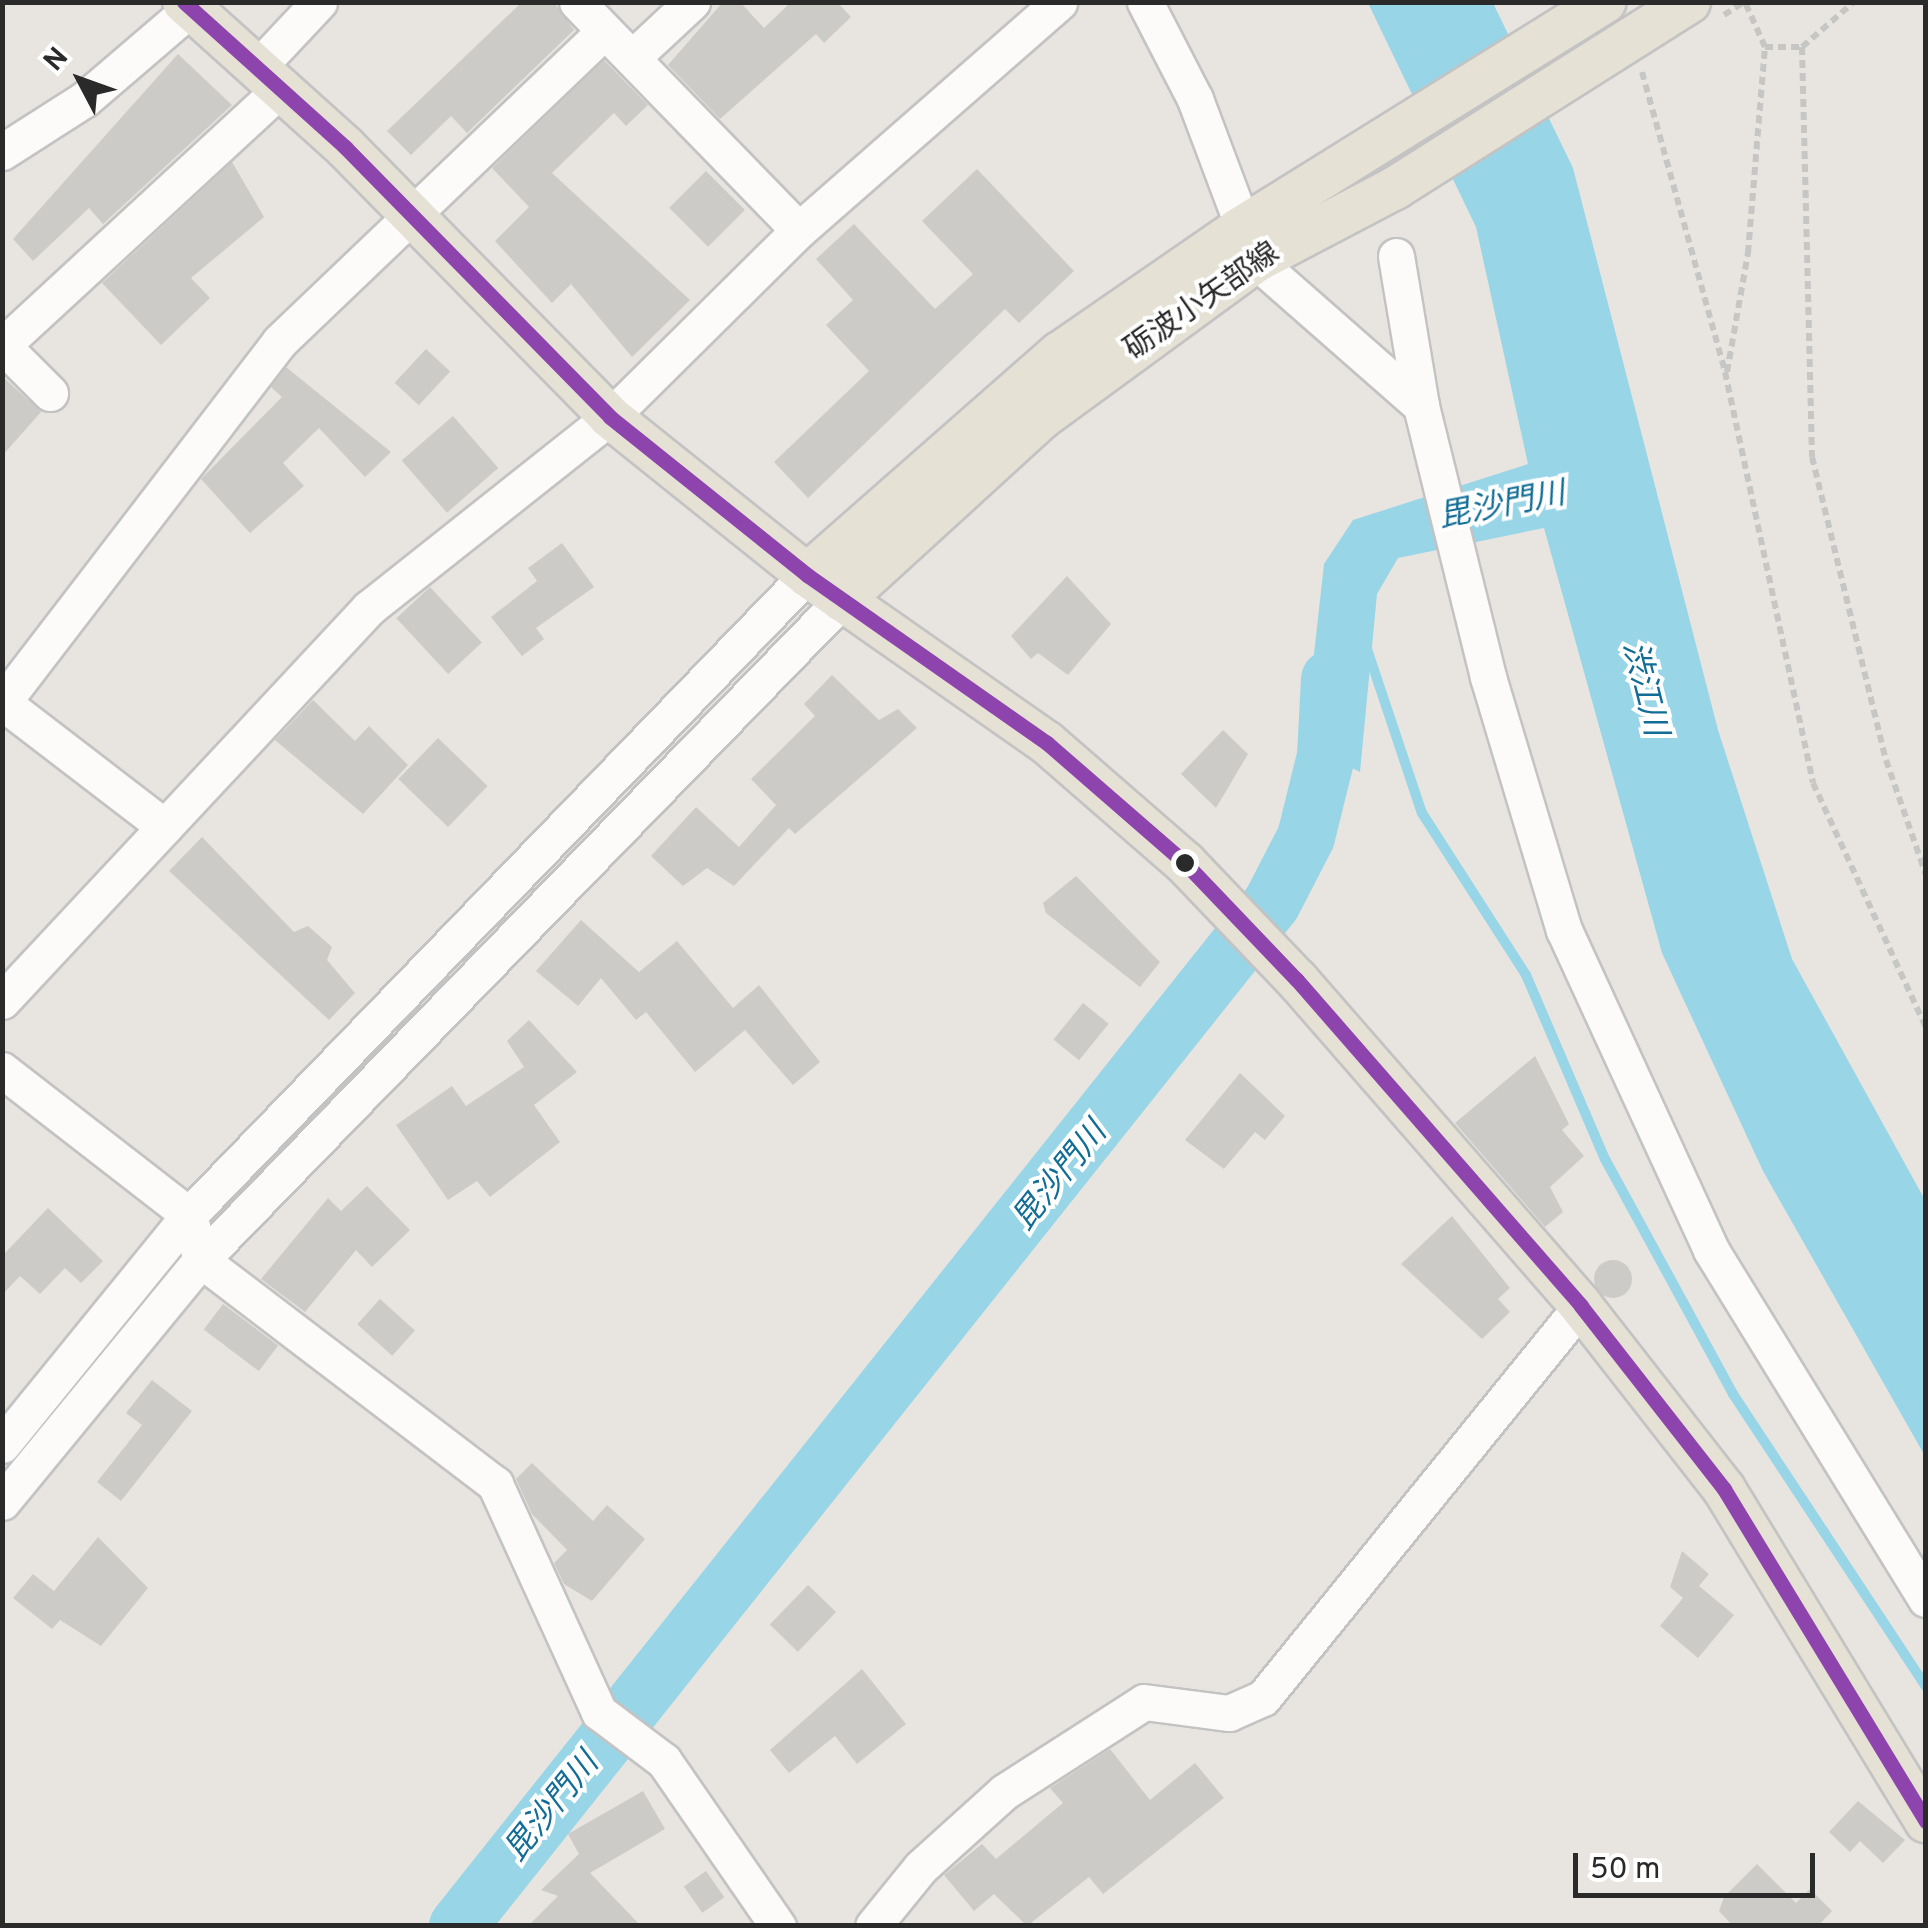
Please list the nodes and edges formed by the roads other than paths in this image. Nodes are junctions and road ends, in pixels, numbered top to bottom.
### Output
1 (318, 2) edge
2 (577, 2) edge
3 (692, 2) edge
4 (1059, 2) edge
5 (1145, 2) edge
6 (1690, 2) edge
7 (1604, 3) edge
8 (187, 5) edge
9 (604, 31) junction
10 (633, 57) junction
11 (271, 76) junction
12 (2, 152) edge
13 (409, 218) junction
14 (799, 230) junction
15 (1247, 246) junction
16 (1396, 256) dead end
17 (3, 345) edge
18 (50, 393) dead end
19 (1421, 406) junction
20 (610, 417) junction
21 (807, 575) junction
22 (842, 600) junction
23 (3, 702) edge
24 (166, 826) junction
25 (2, 1002) edge
26 (2, 1070) edge
27 (189, 1215) junction
28 (201, 1260) junction
29 (1582, 1306) junction
30 (2, 1445) edge
31 (2, 1502) edge
32 (1926, 1599) edge
33 (1926, 1821) edge
34 (778, 1926) edge
35 (873, 1926) edge

1 - 11 street
2 - 9 street
3 - 10 street
4 - 14 street
5 - 15 street
6 - 15 main road, 砺波小矢部線
7 - 15 main road, 砺波小矢部線
8 - 11 main road
8 - 12 street
9 - 10 street
9 - 13 street
10 - 14 street
11 - 13 main road
11 - 17 street
13 - 20 main road
13 - 23 street
14 - 20 street
15 - 19 street
15 - 21 main road, 砺波小矢部線
15 - 22 main road, 砺波小矢部線
16 - 19 street
17 - 18 street
19 - 32 street
20 - 21 main road
20 - 24 street
21 - 22 main road
21 - 27 street
22 - 28 street
22 - 29 main road
23 - 24 street
24 - 25 street
26 - 27 street
27 - 28 street
27 - 30 street
28 - 31 street
28 - 34 street
29 - 33 main road
29 - 35 street

